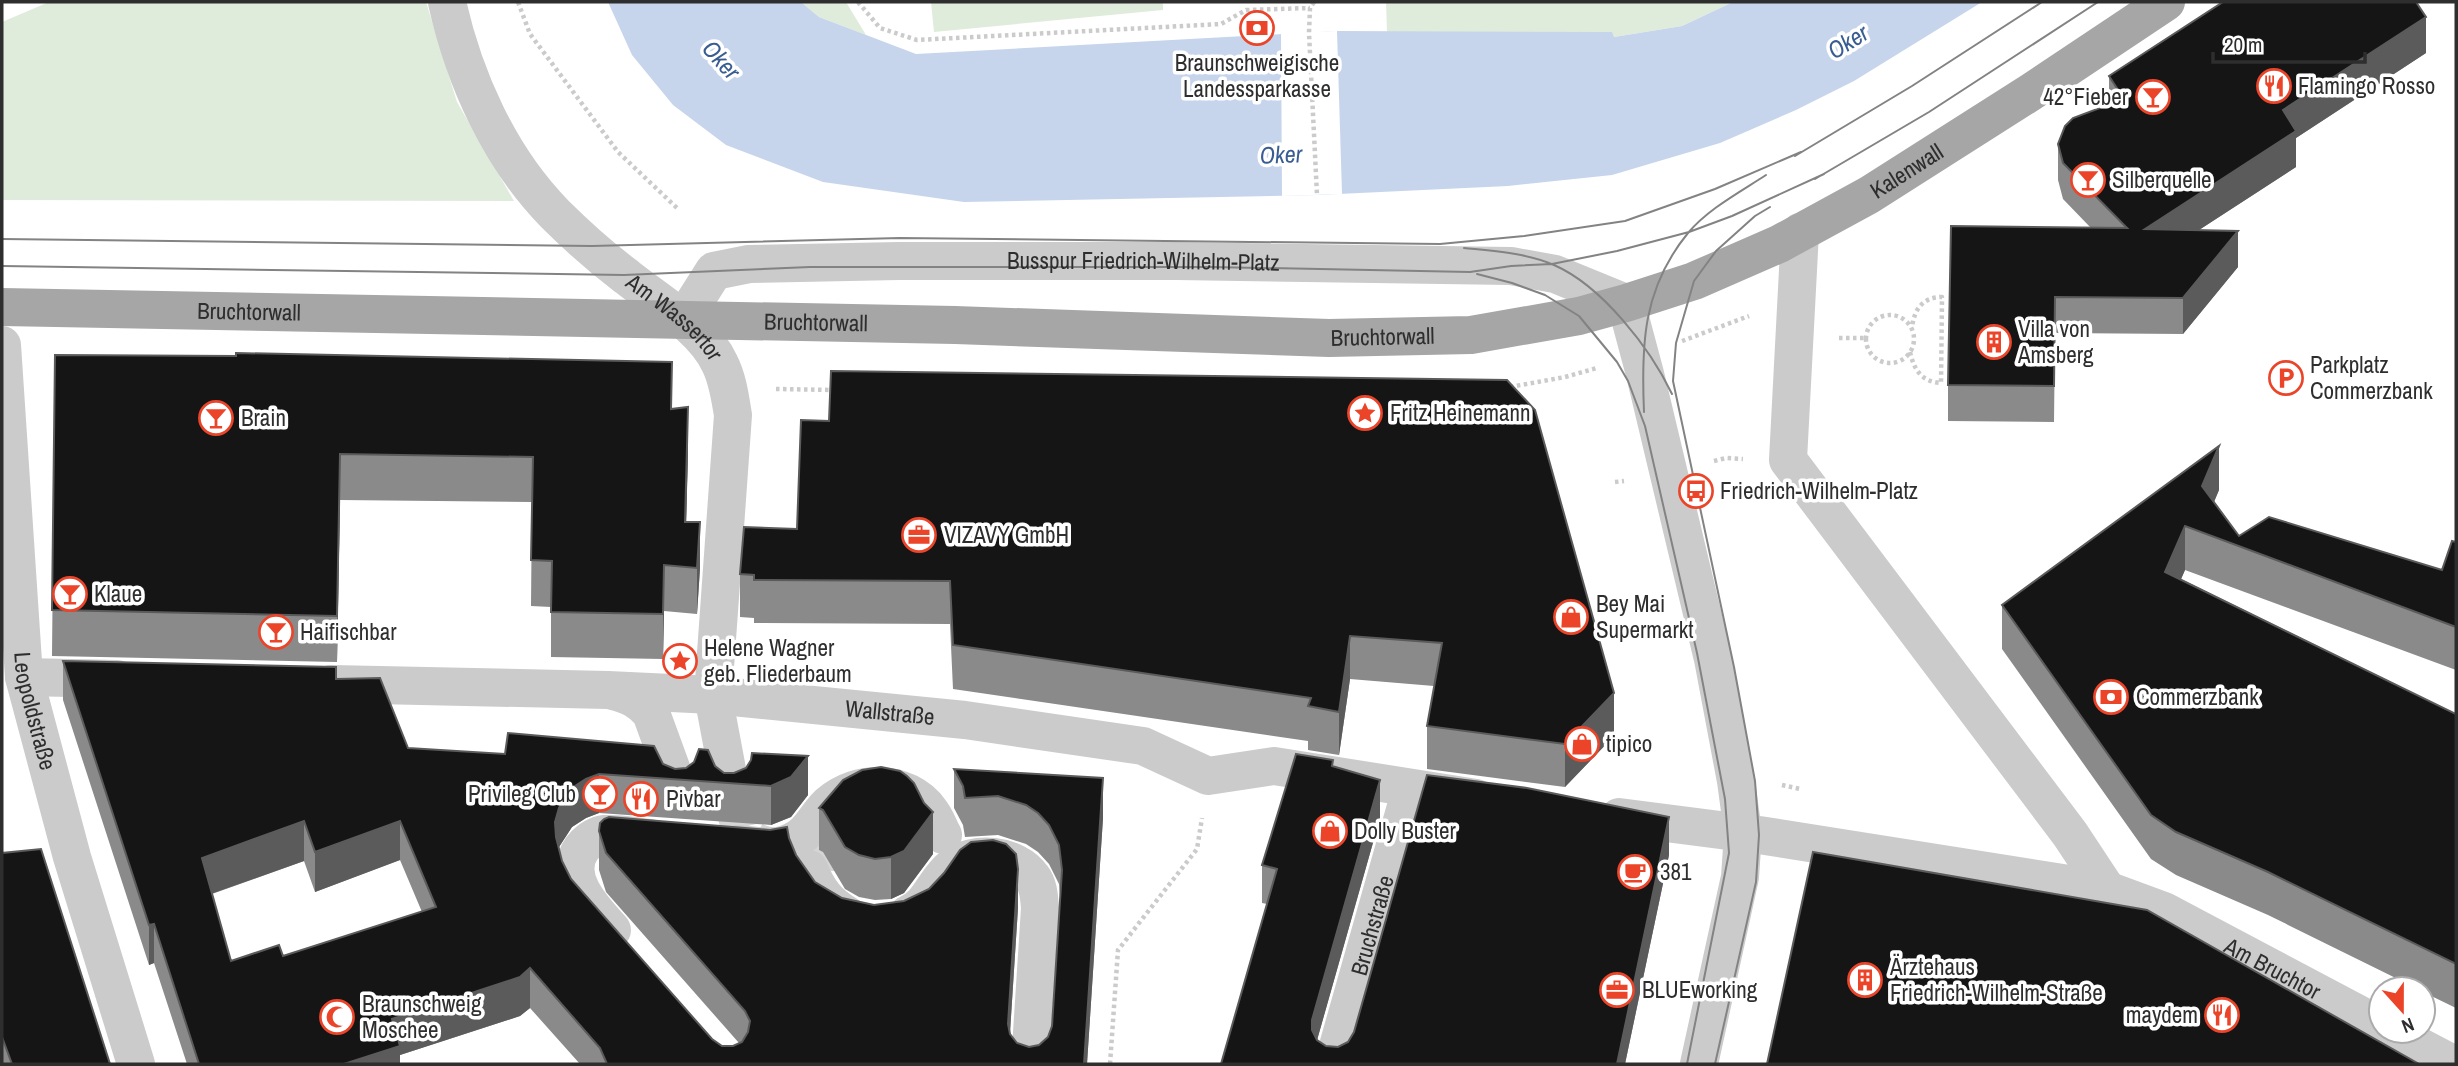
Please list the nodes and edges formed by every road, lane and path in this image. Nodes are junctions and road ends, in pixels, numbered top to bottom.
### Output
1 (447, 2) edge
2 (518, 2) edge
3 (858, 2) edge
4 (1246, 2) edge
5 (1314, 2) edge
6 (2166, 2) edge
7 (1310, 8) junction
8 (1246, 10) junction
9 (1317, 195) dead end
10 (677, 208) dead end
11 (1800, 232) junction
12 (1626, 303) junction
13 (2, 307) edge
14 (683, 320) junction
15 (1912, 328) junction
16 (1847, 338) dead end
17 (1866, 338) junction
18 (1941, 342) junction
19 (1950, 342) edge
20 (2, 345) edge
21 (1910, 352) junction
22 (1640, 355) junction
23 (729, 387) junction
24 (1503, 388) edge
25 (844, 390) edge
26 (24, 677) junction
27 (149, 680) edge
28 (302, 683) edge
29 (608, 690) junction
30 (713, 695) junction
31 (1209, 776) junction
32 (678, 787) edge
33 (1411, 789) junction
34 (731, 791) tunnel mouth
35 (1505, 802) edge
36 (1586, 813) edge
37 (1743, 834) junction
38 (943, 835) dead end
39 (809, 870) edge
40 (2107, 890) junction
41 (632, 954) edge
42 (2367, 1019) edge
43 (2417, 1045) edge
44 (136, 1064) edge
45 (1030, 1064) edge
46 (1111, 1064) edge
47 (1333, 1064) edge
48 (1699, 1064) edge
49 (2453, 1064) edge

1 - 14 street, Am Wassertor
2 - 10 path
3 - 8 path
4 - 8 path
5 - 7 path
6 - 11 main road, Kalenwall
7 - 8 path
7 - 9 path
11 - 12 main road, Kalenwall
11 - 40 street
12 - 14 main road, Bruchtorwall
12 - 14 street, Busspur Friedrich-Wilhelm-Platz
12 - 22 street
13 - 14 main road, Bruchtorwall
14 - 23 street, Am Wassertor
15 - 17 path
15 - 18 path
15 - 21 path
16 - 17 path
17 - 21 path
18 - 19 path
18 - 21 path
20 - 26 street, Leopoldstraße
22 - 24 path
22 - 37 street
23 - 25 path
23 - 30 street, Am Wassertor
26 - 27 street
26 - 44 street, Leopoldstraße
28 - 29 street, Wallstraße
29 - 30 street, Wallstraße
29 - 32 street
30 - 31 street, Wallstraße
30 - 34 street, Am Wassertor
31 - 33 street
31 - 46 path
33 - 35 street
33 - 47 street, Bruchstraße
36 - 37 street
37 - 40 street
37 - 48 street
38 - 41 street
39 - 45 street
40 - 42 street, Am Bruchtor
43 - 49 street

